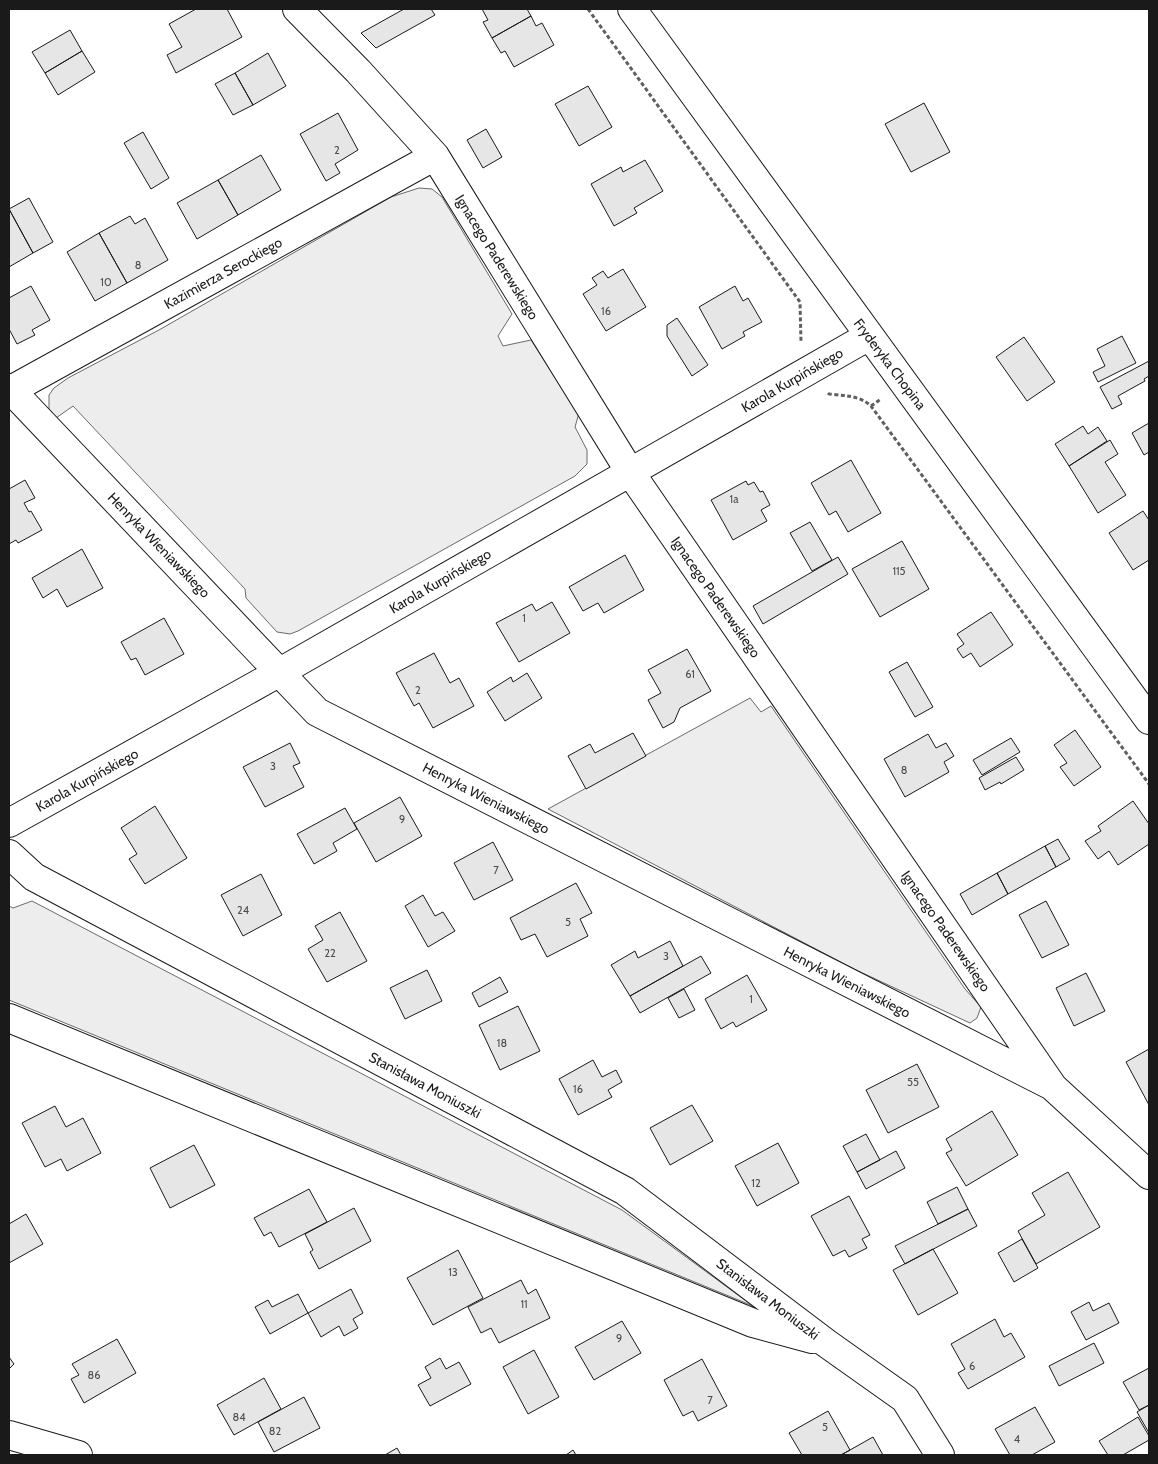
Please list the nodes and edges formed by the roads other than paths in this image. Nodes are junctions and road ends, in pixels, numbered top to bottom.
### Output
1 (297, 9) edge
2 (632, 9) edge
3 (435, 156) junction
4 (869, 336) junction
5 (10, 389) edge
6 (630, 472) junction
7 (280, 672) junction
8 (1149, 720) edge
9 (9, 823) edge
10 (9, 854) edge
11 (9, 1018) edge
12 (1053, 1087) junction
13 (1149, 1175) edge
14 (826, 1343) junction
15 (9, 1435) edge
16 (78, 1455) edge
17 (940, 1455) edge

1 - 3 street, Ignacego Paderewskiego
2 - 4 street, Fryderyka Chopina
3 - 5 street, Kazimierza Serockiego
3 - 6 street, Ignacego Paderewskiego
4 - 6 street, Karola Kurpińskiego
4 - 8 street, Fryderyka Chopina
5 - 7 street, Henryka Wieniawskiego
6 - 7 street, Karola Kurpińskiego
6 - 12 street, Ignacego Paderewskiego
7 - 9 street, Karola Kurpińskiego
7 - 12 street, Henryka Wieniawskiego
10 - 14 street, Stanisława Moniuszki
11 - 14 street, Stanisława Moniuszki
12 - 13 street, Ignacego Paderewskiego
14 - 17 street, Stanisława Moniuszki
15 - 16 street

